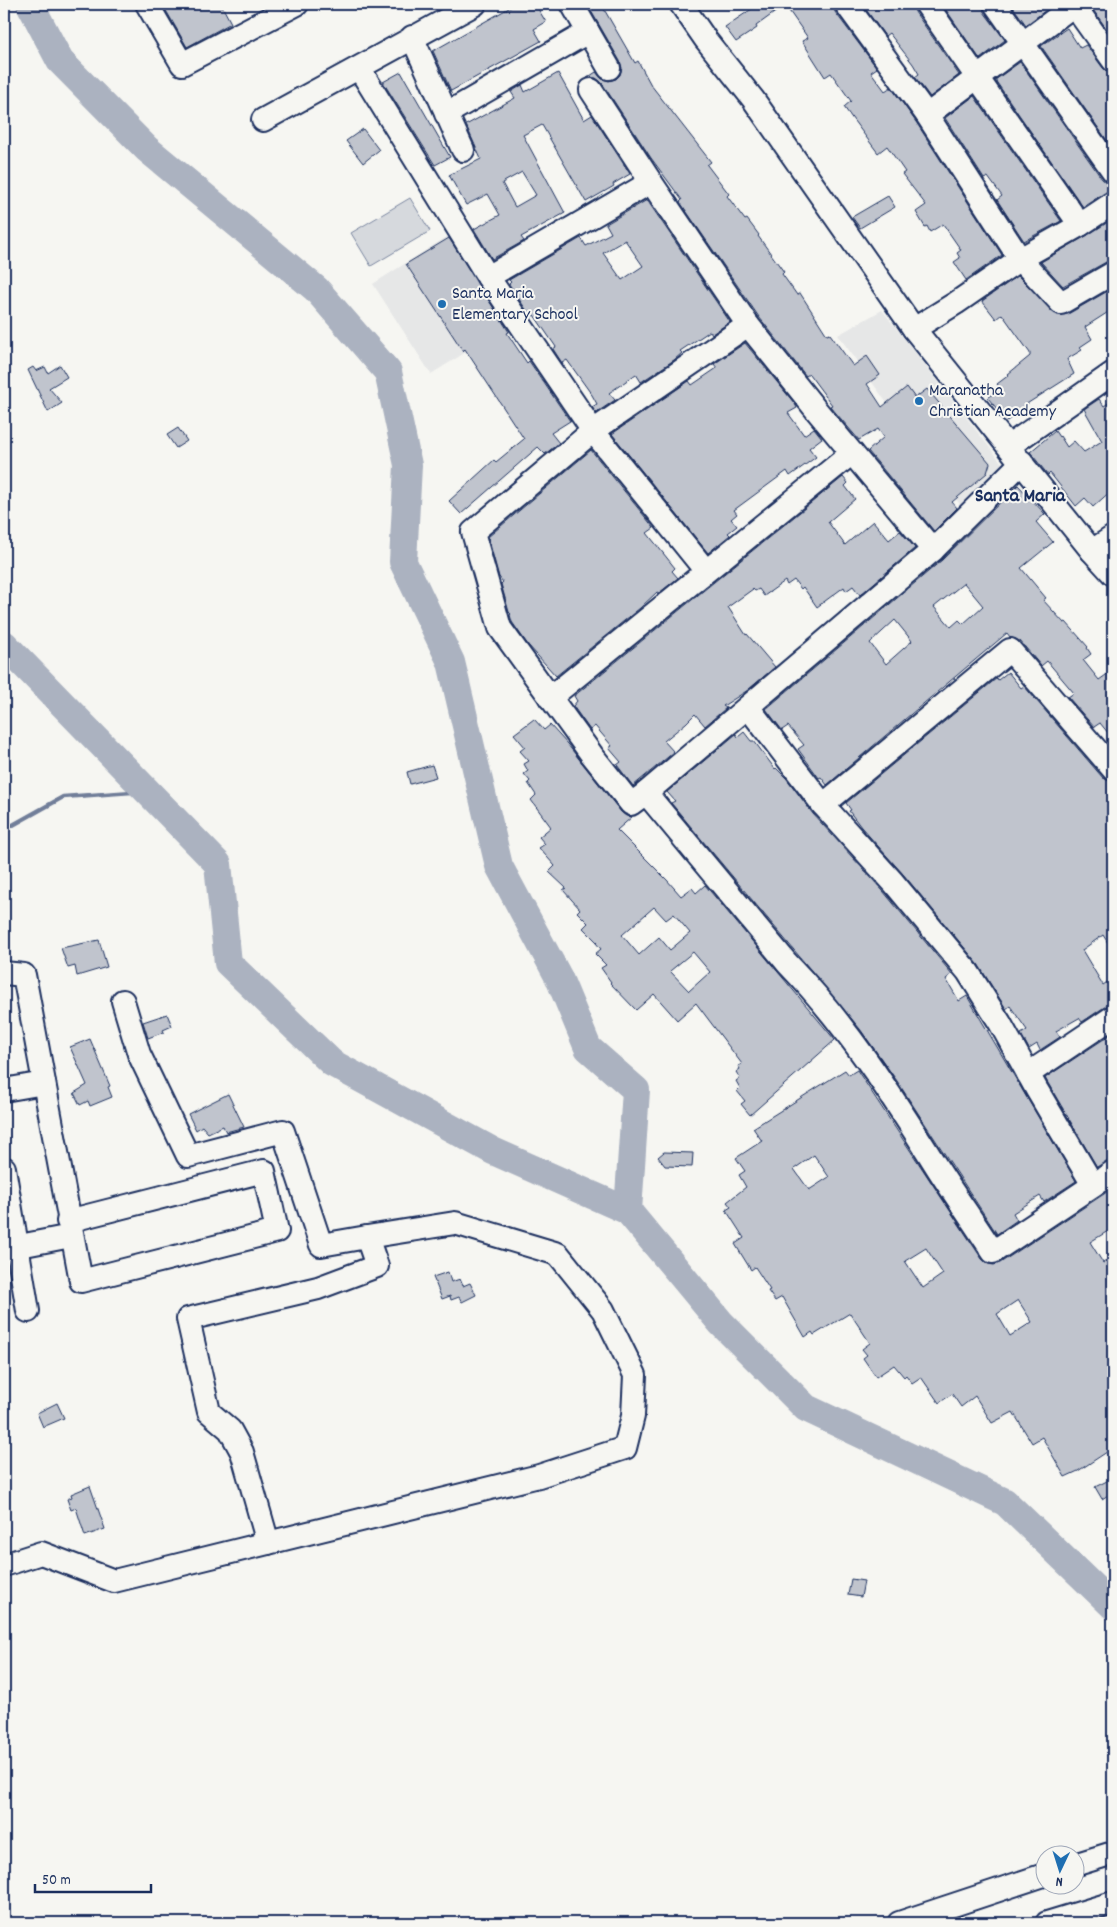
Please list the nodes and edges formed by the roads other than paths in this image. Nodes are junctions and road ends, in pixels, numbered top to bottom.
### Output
1 (148, 4) edge
2 (297, 4) edge
3 (475, 4) edge
4 (572, 4) edge
5 (681, 4) edge
6 (846, 4) edge
7 (926, 4) edge
8 (995, 4) edge
9 (1073, 4) edge
10 (588, 32) junction
11 (412, 37) junction
12 (1023, 44) junction
13 (1110, 49) edge
14 (360, 68) junction
15 (609, 68) dead end
16 (978, 78) junction
17 (592, 90) dead end
18 (446, 114) junction
19 (927, 115) junction
20 (263, 120) dead end
21 (463, 150) dead end
22 (1113, 171) edge
23 (651, 182) junction
24 (1113, 203) edge
25 (1080, 225) junction
26 (1020, 259) junction
27 (1113, 273) edge
28 (488, 277) junction
29 (748, 324) junction
30 (914, 329) junction
31 (1113, 373) edge
32 (592, 431) junction
33 (852, 453) junction
34 (1016, 454) junction
35 (1113, 537) edge
36 (933, 550) junction
37 (1092, 551) junction
38 (706, 571) junction
39 (1113, 574) edge
40 (550, 698) junction
41 (748, 707) junction
42 (1113, 770) edge
43 (646, 793) junction
44 (823, 805) junction
45 (4, 973) edge
46 (124, 1001) dead end
47 (1113, 1017) edge
48 (1028, 1074) junction
49 (44, 1083) junction
50 (4, 1090) edge
51 (4, 1168) edge
52 (1113, 1172) edge
53 (1093, 1185) junction
54 (70, 1229) junction
55 (367, 1237) junction
56 (10, 1248) edge
57 (28, 1311) dead end
58 (268, 1543) junction
59 (4, 1565) edge
60 (1113, 1852) edge
61 (1084, 1862) edge
62 (1034, 1878) edge
63 (1113, 1903) edge
64 (899, 1923) edge
65 (1047, 1923) edge

1 - 2 street
3 - 11 street
4 - 10 street
5 - 30 street
6 - 19 street
7 - 16 street
8 - 12 street
9 - 12 street
9 - 13 street
10 - 15 street
10 - 18 street
11 - 14 street
11 - 18 street
12 - 16 street
12 - 22 street
14 - 20 street
14 - 28 street
16 - 19 street
16 - 25 street
17 - 23 street
18 - 21 street
19 - 26 street
23 - 28 street
23 - 29 street
24 - 25 street
25 - 26 street
26 - 27 street
26 - 30 street
28 - 32 street
29 - 32 street
29 - 33 street
30 - 34 street
31 - 34 street
32 - 38 street
32 - 40 street
33 - 36 street
33 - 38 street
34 - 36 street
34 - 37 street
35 - 37 street
36 - 41 street
37 - 39 street
38 - 40 street
40 - 43 street
41 - 43 street
41 - 44 street
42 - 44 street
43 - 53 street
44 - 48 street
45 - 49 street
46 - 55 street
47 - 48 street
48 - 53 street
49 - 50 street
49 - 54 street
51 - 56 street
52 - 53 street
54 - 54 street
54 - 56 street
55 - 58 street
55 - 58 street
56 - 57 street
58 - 59 street
60 - 61 street
62 - 64 street
63 - 65 street

